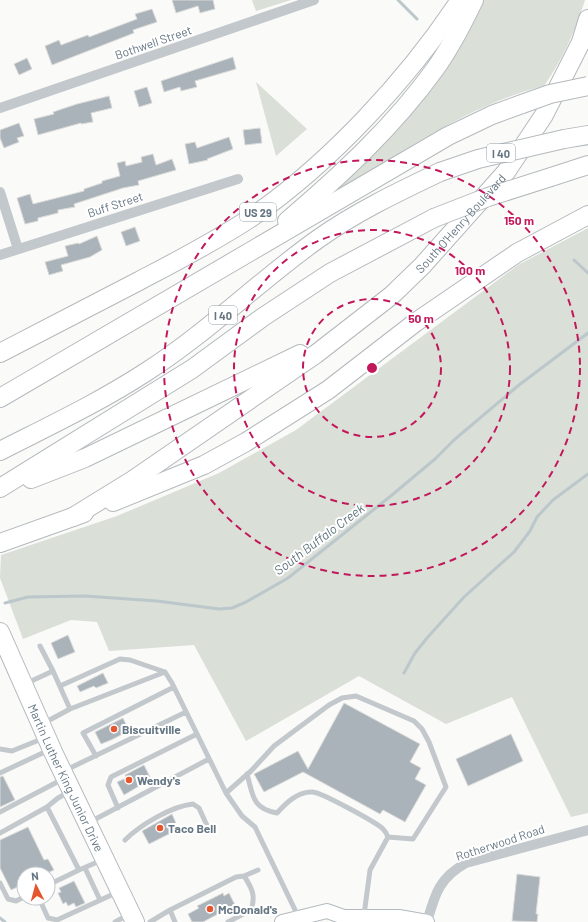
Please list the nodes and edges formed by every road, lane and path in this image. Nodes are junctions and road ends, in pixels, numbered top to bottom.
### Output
1 (314, 0) edge
2 (460, 0) edge
3 (474, 0) edge
4 (588, 19) edge
5 (588, 86) edge
6 (0, 108) edge
7 (588, 135) edge
8 (588, 165) edge
9 (238, 178) dead end
10 (0, 192) edge
11 (588, 215) edge
12 (18, 249) junction
13 (0, 255) edge
14 (192, 285) junction
15 (355, 324) junction
16 (0, 354) edge
17 (0, 398) edge
18 (0, 451) edge
19 (0, 488) edge
20 (0, 491) edge
21 (73, 517) junction
22 (0, 543) edge
23 (0, 632) edge
24 (40, 646) dead end
25 (52, 671) junction
26 (164, 672) junction
27 (24, 684) junction
28 (60, 686) junction
29 (174, 687) junction
30 (70, 709) junction
31 (186, 712) junction
32 (197, 734) junction
33 (47, 737) junction
34 (0, 749) edge
35 (96, 756) junction
36 (209, 759) junction
37 (0, 773) edge
38 (247, 774) junction
39 (67, 780) junction
40 (226, 793) junction
41 (47, 807) junction
42 (118, 808) junction
43 (0, 812) edge
44 (88, 823) junction
45 (209, 830) dead end
46 (588, 830) edge
47 (0, 833) edge
48 (388, 837) junction
49 (125, 840) dead end
50 (105, 859) junction
51 (85, 868) junction
52 (79, 870) junction
53 (258, 870) dead end
54 (244, 876) junction
55 (56, 881) edge
56 (0, 883) edge
57 (120, 891) junction
58 (100, 900) junction
59 (16, 901) edge
60 (42, 906) edge
61 (170, 910) junction
62 (364, 916) junction
63 (298, 917) junction
64 (133, 918) edge
65 (339, 919) edge
66 (115, 922) edge
67 (150, 922) edge
68 (175, 922) edge
69 (228, 922) edge
70 (282, 922) edge
71 (427, 922) edge

1 - 6 street, Bothwell Street
2 - 16 highway, US 29
3 - 14 highway
4 - 15 highway, South O'Henry Boulevard
5 - 14 highway, bridge
7 - 18 highway, I 40, bridge
8 - 19 highway, I 40, bridge
9 - 12 street, Buff Street
10 - 12 street
11 - 21 highway
12 - 13 street, Buff Street
14 - 17 highway
15 - 20 highway
15 - 21 highway
21 - 22 highway
23 - 27 highway, Martin Luther King Junior Drive
24 - 25 lane
25 - 27 lane
25 - 28 lane
26 - 28 lane
26 - 29 lane
26 - 30 lane
27 - 33 highway, Martin Luther King Junior Drive
28 - 30 lane
29 - 31 lane
29 - 35 lane
30 - 33 lane
31 - 32 lane
31 - 35 lane
32 - 36 lane
32 - 42 lane
33 - 34 lane
33 - 37 lane
33 - 39 highway, Martin Luther King Junior Drive
35 - 39 lane
36 - 40 lane
36 - 42 lane
38 - 40 lane
38 - 48 lane
38 - 48 lane
39 - 41 lane
39 - 43 lane
39 - 44 highway, Martin Luther King Junior Drive
40 - 63 lane
41 - 47 lane
41 - 52 lane
42 - 44 lane
44 - 50 highway, Martin Luther King Junior Drive
45 - 49 lane
46 - 71 street, Rotherwood Road
48 - 62 lane
50 - 51 lane
50 - 57 highway, Martin Luther King Junior Drive
51 - 52 lane
51 - 58 lane
52 - 55 lane
53 - 54 lane
54 - 61 lane
54 - 69 lane
56 - 59 lane
57 - 58 lane
57 - 64 highway, Martin Luther King Junior Drive
58 - 60 lane
61 - 67 lane
61 - 68 lane
62 - 65 main road
62 - 71 main road
63 - 65 main road
63 - 70 main road
64 - 66 lane

